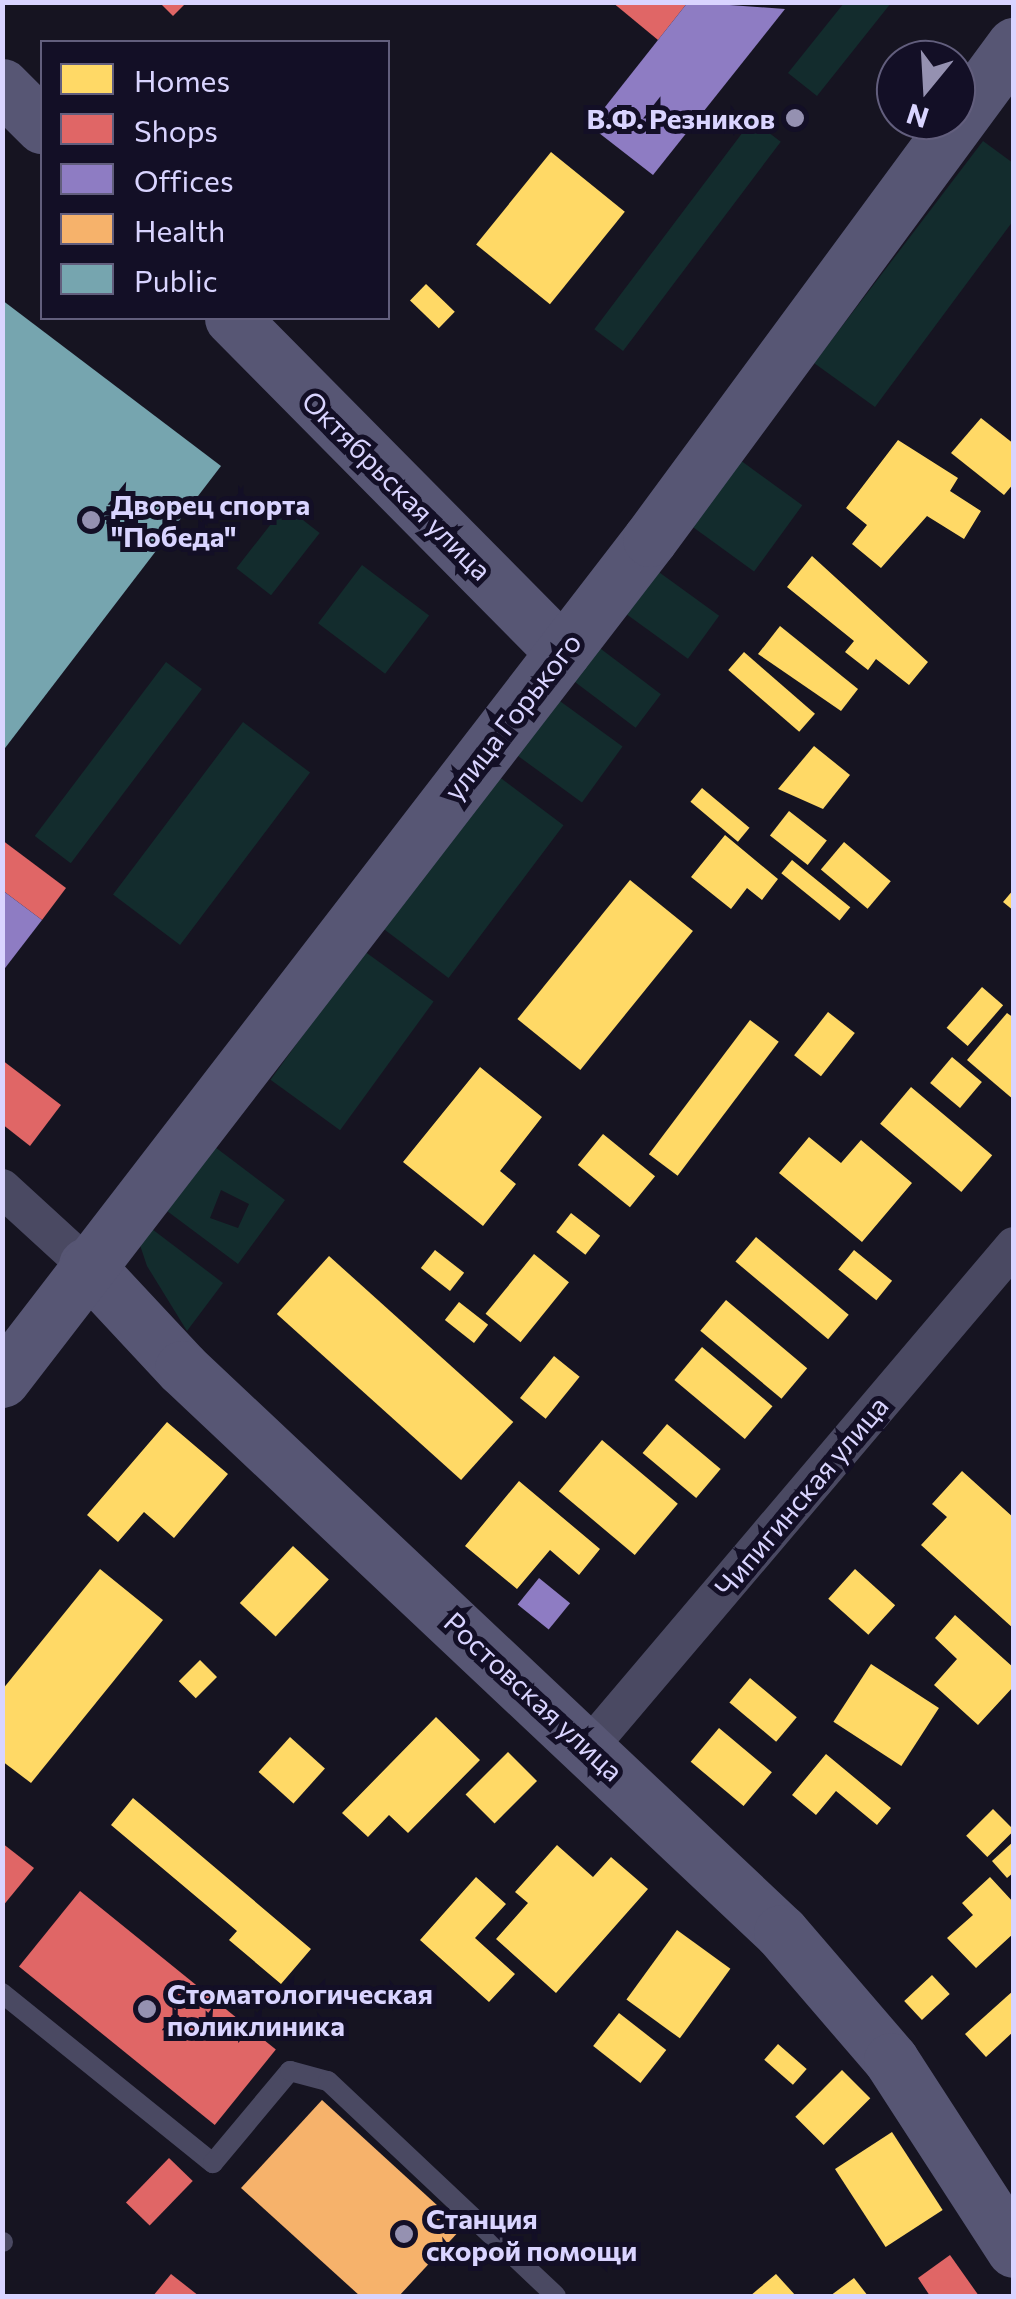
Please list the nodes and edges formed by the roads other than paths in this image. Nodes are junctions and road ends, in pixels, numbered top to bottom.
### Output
1 (1014, 45) edge
2 (2, 86) edge
3 (40, 124) edge
4 (234, 320) edge
5 (562, 652) junction
6 (2, 1188) edge
7 (1014, 1246) edge
8 (86, 1265) junction
9 (2, 1380) edge
10 (590, 1746) junction
11 (2, 1993) edge
12 (1014, 2250) edge
13 (556, 2296) edge

1 - 5 street, улица Горького
2 - 3 street
4 - 5 street, Октябрьская улица
5 - 8 street, улица Горького
6 - 8 street, Ростовская улица
7 - 10 street, Чипигинская улица
8 - 9 street, улица Горького
8 - 10 street, Ростовская улица
10 - 12 street, Ростовская улица
11 - 13 lane

